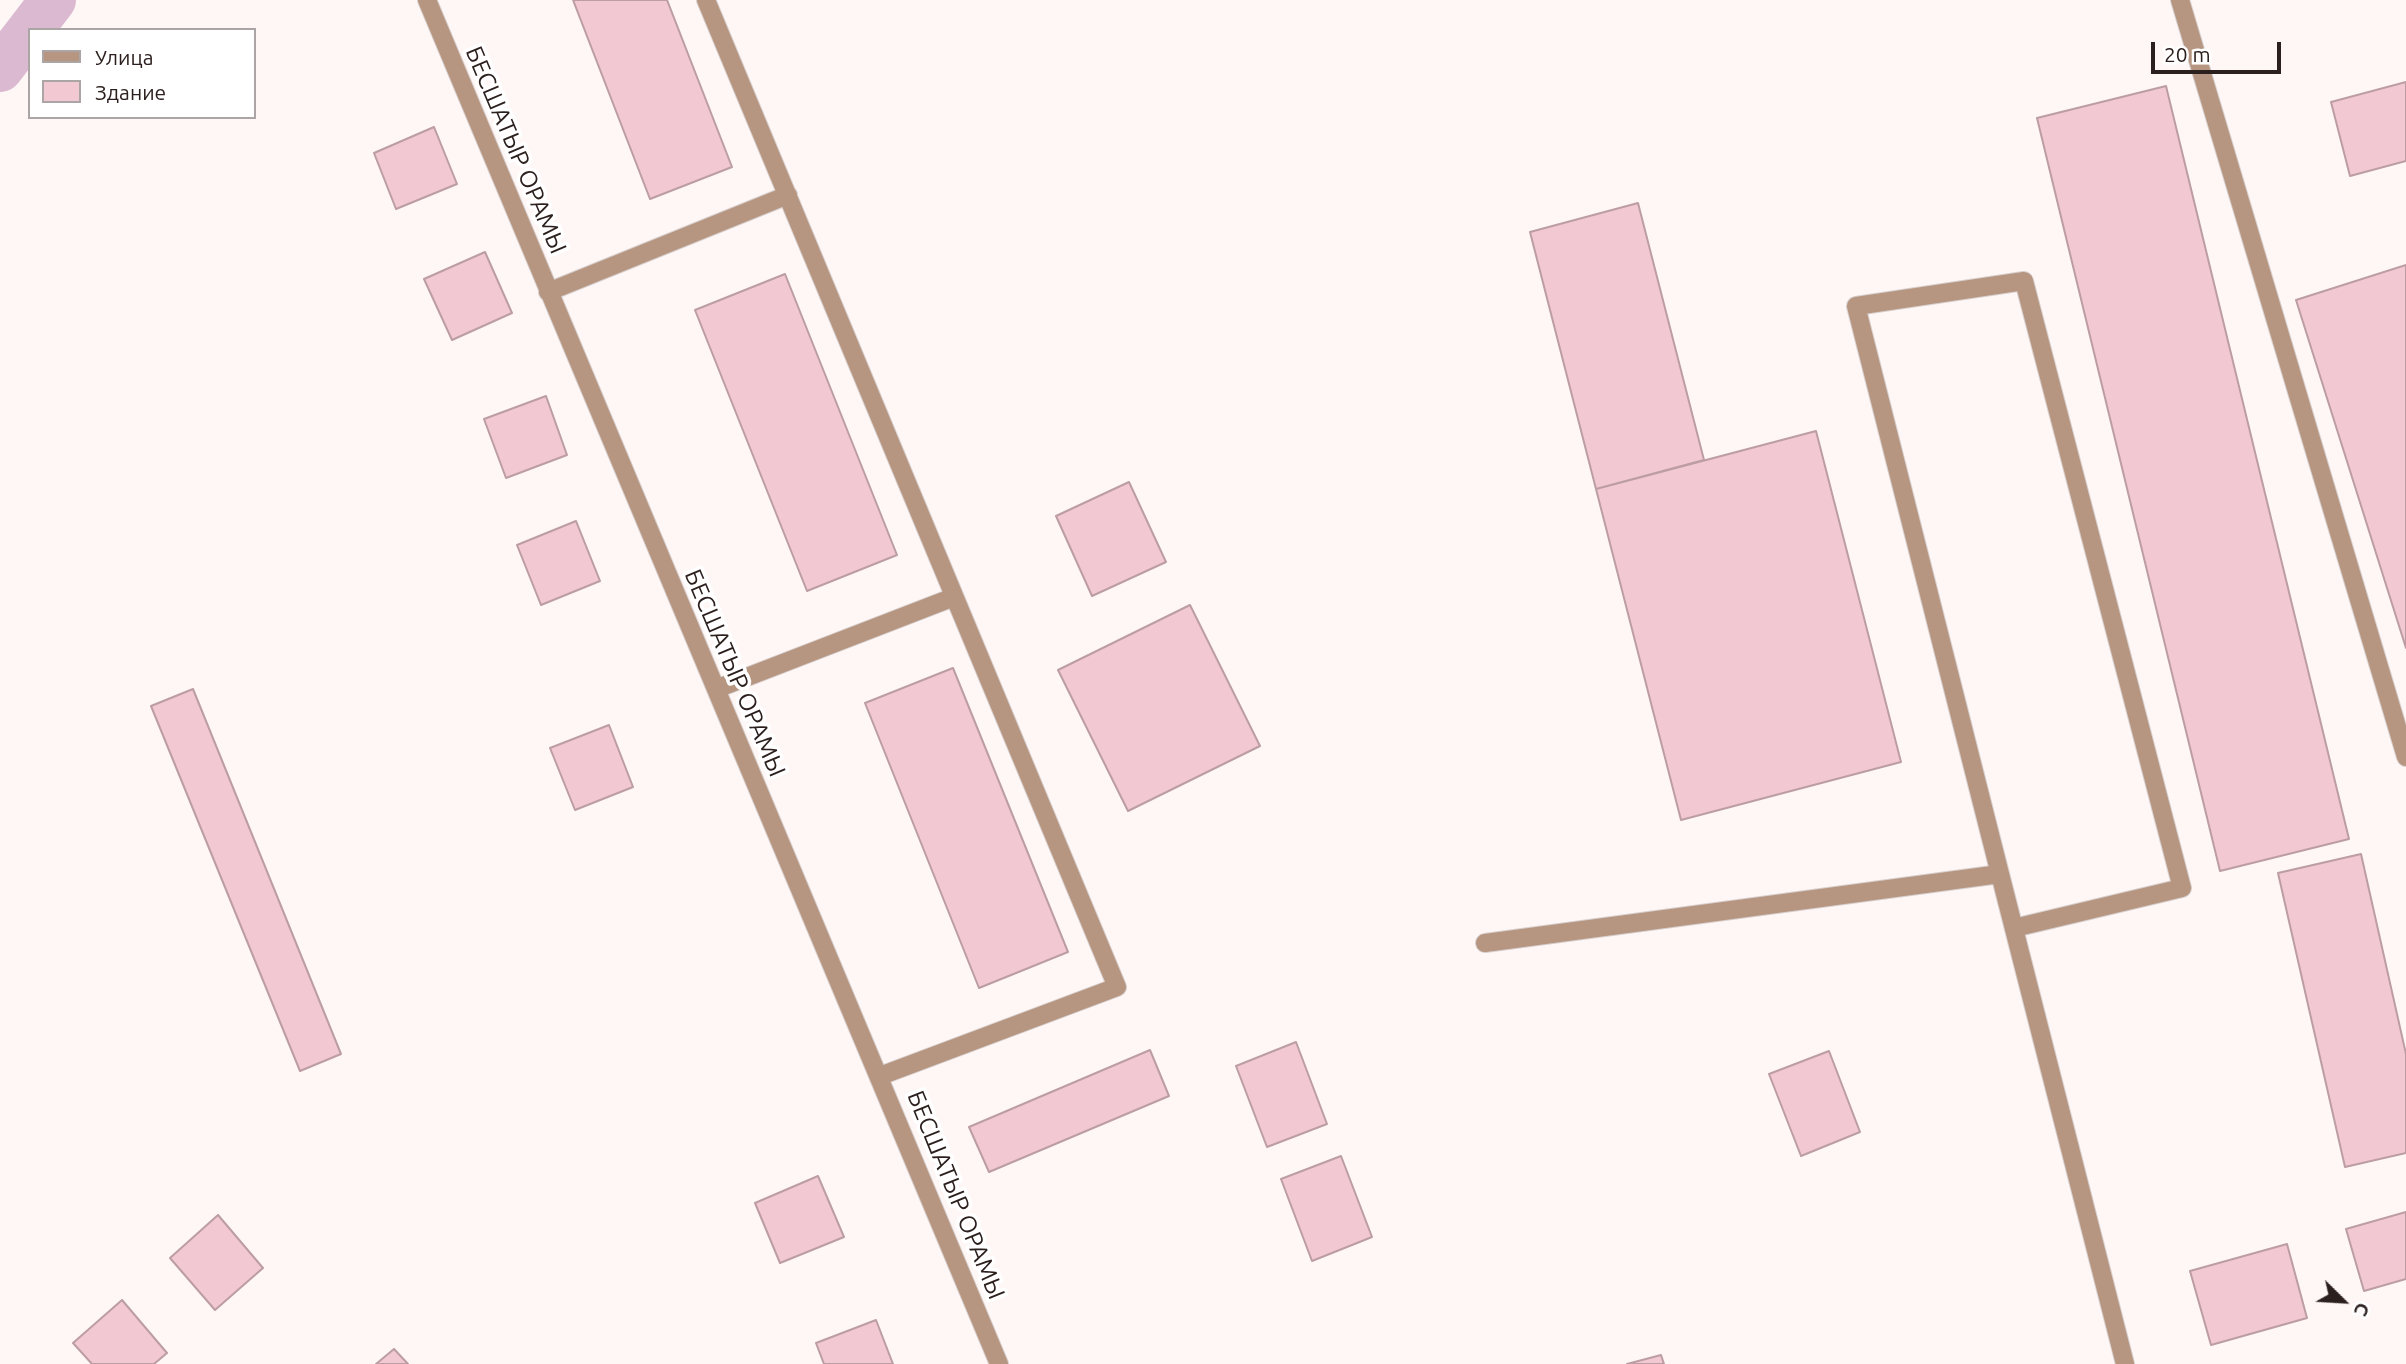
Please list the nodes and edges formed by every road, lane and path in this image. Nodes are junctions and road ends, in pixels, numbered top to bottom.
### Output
1 (427, 0) edge
2 (706, 0) edge
3 (2180, 0) edge
4 (788, 195) junction
5 (548, 292) junction
6 (954, 597) junction
7 (716, 690) junction
8 (2406, 757) edge
9 (2000, 874) junction
10 (2014, 928) junction
11 (1485, 943) dead end
12 (880, 1076) junction
13 (999, 1364) edge
14 (2125, 1364) edge

1 - 5 street, БЕСШАТЫР ОРАМЫ
2 - 4 street
3 - 8 street
4 - 5 street
4 - 6 street
5 - 7 street, БЕСШАТЫР ОРАМЫ
6 - 7 street
6 - 12 street
7 - 12 street, БЕСШАТЫР ОРАМЫ
9 - 10 street
9 - 10 street
9 - 11 street
10 - 14 street
12 - 13 street, БЕСШАТЫР ОРАМЫ

